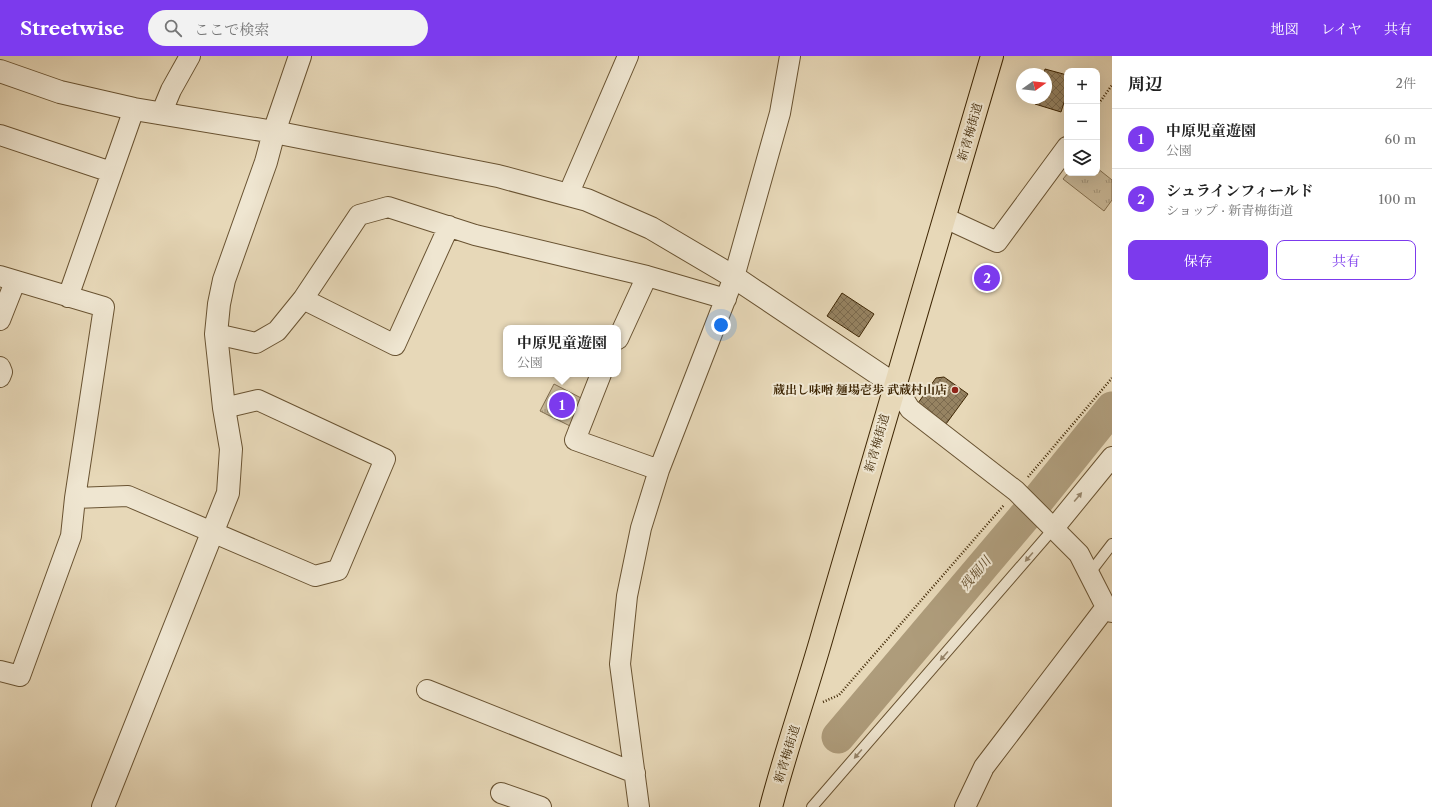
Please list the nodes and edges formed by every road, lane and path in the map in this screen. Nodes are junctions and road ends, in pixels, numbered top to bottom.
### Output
1 (190, 56) edge
2 (300, 56) edge
3 (628, 56) edge
4 (790, 56) edge
5 (992, 56) edge
6 (0, 71) edge
7 (1112, 85) edge
8 (1098, 104) edge
9 (134, 109) junction
10 (161, 114) junction
11 (274, 132) junction
12 (0, 135) edge
13 (1064, 151) edge
14 (111, 172) junction
15 (568, 195) junction
16 (945, 218) junction
17 (449, 226) junction
18 (647, 276) junction
19 (734, 277) junction
20 (8, 279) edge
21 (68, 297) junction
22 (303, 299) junction
23 (726, 299) junction
24 (0, 320) edge
25 (621, 332) edge
26 (216, 334) junction
27 (0, 367) edge
28 (0, 377) edge
29 (600, 377) edge
30 (1112, 378) edge
31 (894, 385) junction
32 (224, 408) junction
33 (1112, 457) edge
34 (659, 470) junction
35 (1016, 493) junction
36 (75, 498) junction
37 (1052, 526) junction
38 (213, 531) junction
39 (1112, 544) edge
40 (1089, 574) junction
41 (1109, 610) edge
42 (0, 671) edge
43 (427, 690) dead end
44 (824, 702) dead end
45 (636, 773) junction
46 (501, 793) dead end
47 (103, 807) edge
48 (541, 807) edge
49 (639, 807) edge
50 (772, 807) edge
51 (812, 807) edge
52 (965, 807) edge

1 - 10 street
2 - 11 street
3 - 15 street
4 - 19 street
5 - 16 main road, 新青梅街道
6 - 9 street
7 - 8 path
9 - 10 street
9 - 14 street
10 - 11 street
11 - 15 street
11 - 26 street
12 - 14 street
13 - 16 street
14 - 21 street
15 - 19 street
16 - 31 main road, 新青梅街道
17 - 18 street
17 - 22 street
17 - 22 street
18 - 23 street
18 - 25 street
19 - 23 street
19 - 31 street
20 - 21 street
20 - 24 street
21 - 36 street
22 - 26 street
23 - 34 street
26 - 32 street
27 - 28 street
29 - 34 street
30 - 35 path
31 - 35 street
31 - 50 main road, 新青梅街道
32 - 38 street
32 - 38 street
37 -> 33 street
34 - 45 street
35 - 37 street
35 - 44 path
36 - 38 street
36 - 42 street
37 - 40 street
37 -> 51 lane
38 - 47 street
39 - 40 lane
40 - 41 street
41 - 52 street
43 - 45 street
45 - 49 street
46 - 48 street

